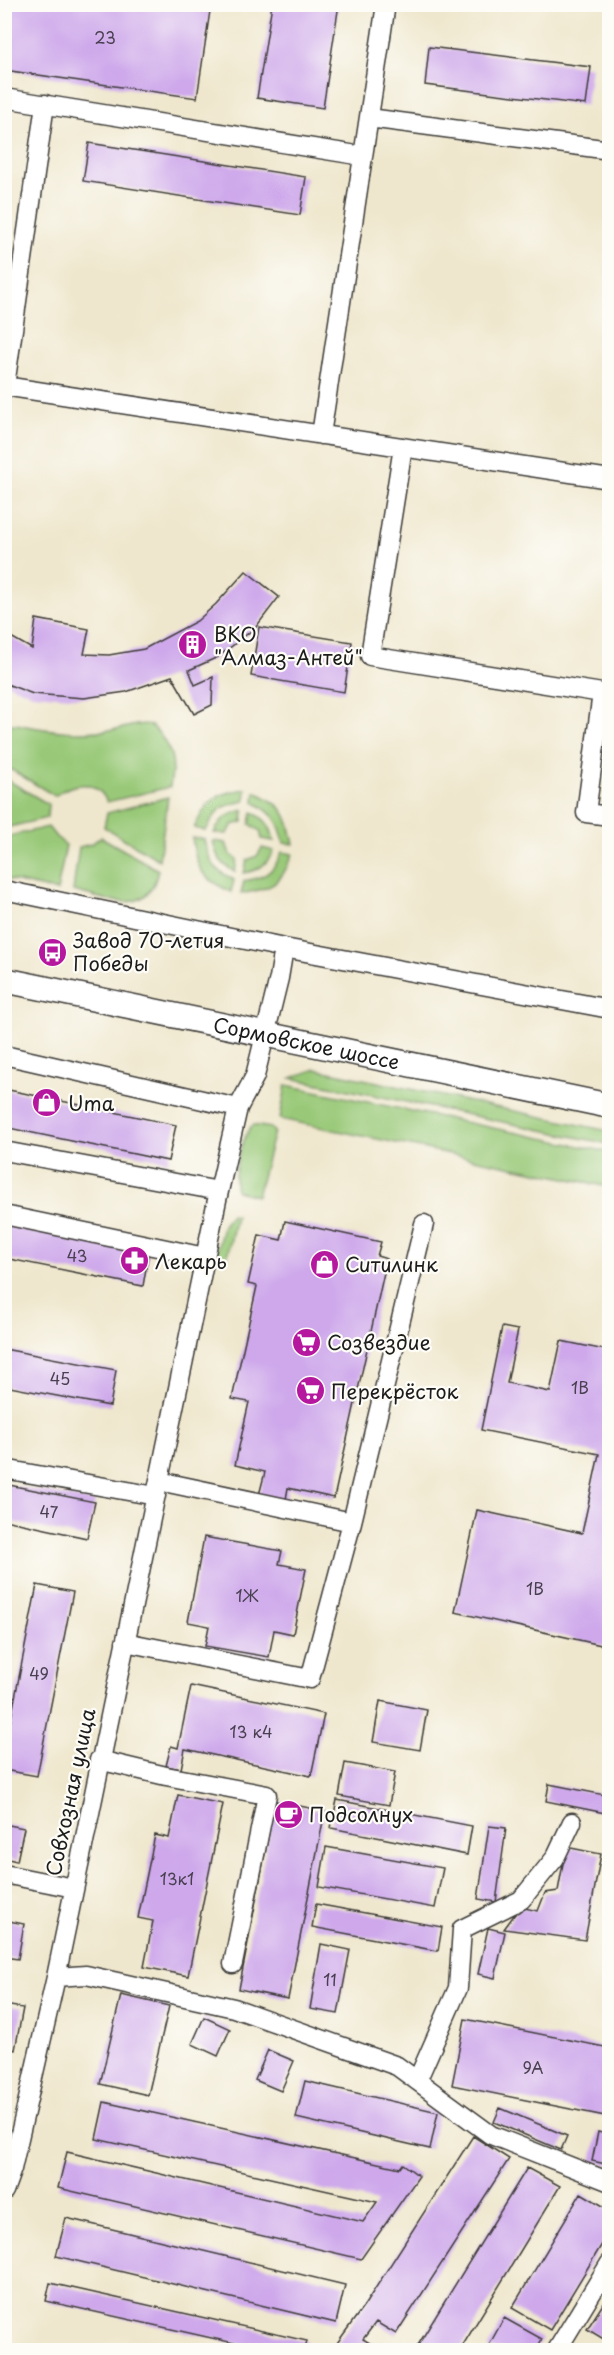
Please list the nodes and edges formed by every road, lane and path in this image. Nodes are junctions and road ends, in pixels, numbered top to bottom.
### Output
1 (386, 4) edge
2 (4, 98) edge
3 (45, 104) junction
4 (369, 118) junction
5 (609, 150) edge
6 (363, 156) junction
7 (5, 386) edge
8 (321, 435) junction
9 (403, 447) junction
10 (609, 479) edge
11 (609, 816) edge
12 (4, 890) edge
13 (284, 948) junction
14 (4, 980) edge
15 (609, 1009) edge
16 (265, 1034) junction
17 (4, 1055) edge
18 (609, 1106) edge
19 (238, 1108) junction
20 (4, 1150) edge
21 (219, 1191) junction
22 (4, 1215) edge
23 (424, 1224) dead end
24 (206, 1257) junction
25 (4, 1469) edge
26 (157, 1489) junction
27 (352, 1522) junction
28 (125, 1642) junction
29 (99, 1760) junction
30 (572, 1822) dead end
31 (4, 1874) edge
32 (74, 1888) junction
33 (233, 1964) dead end
34 (56, 1977) junction
35 (417, 2081) junction
36 (609, 2182) edge
37 (4, 2191) edge
38 (609, 2262) edge
39 (557, 2350) edge

1 - 4 street
2 - 3 street
3 - 6 street
3 - 7 street
4 - 5 street
4 - 6 street
6 - 8 street
7 - 8 street
8 - 9 street
9 - 10 street
9 - 11 street
12 - 13 street
13 - 15 street
13 - 16 street, Совхозная улица
14 - 16 main road, Сормовское шоссе
16 - 18 main road, Сормовское шоссе
16 - 19 street, Совхозная улица
17 - 19 street
19 - 21 street, Совхозная улица
20 - 21 street
21 - 24 street, Совхозная улица
22 - 24 street
23 - 27 street
24 - 26 street, Совхозная улица
25 - 26 street
26 - 27 street
26 - 28 street, Совхозная улица
27 - 28 street
28 - 29 street, Совхозная улица
29 - 32 street, Совхозная улица
29 - 33 street
30 - 35 street
31 - 32 street
32 - 34 street, Совхозная улица
34 - 35 street
34 - 37 street, Совхозная улица
35 - 36 street
38 - 39 street

